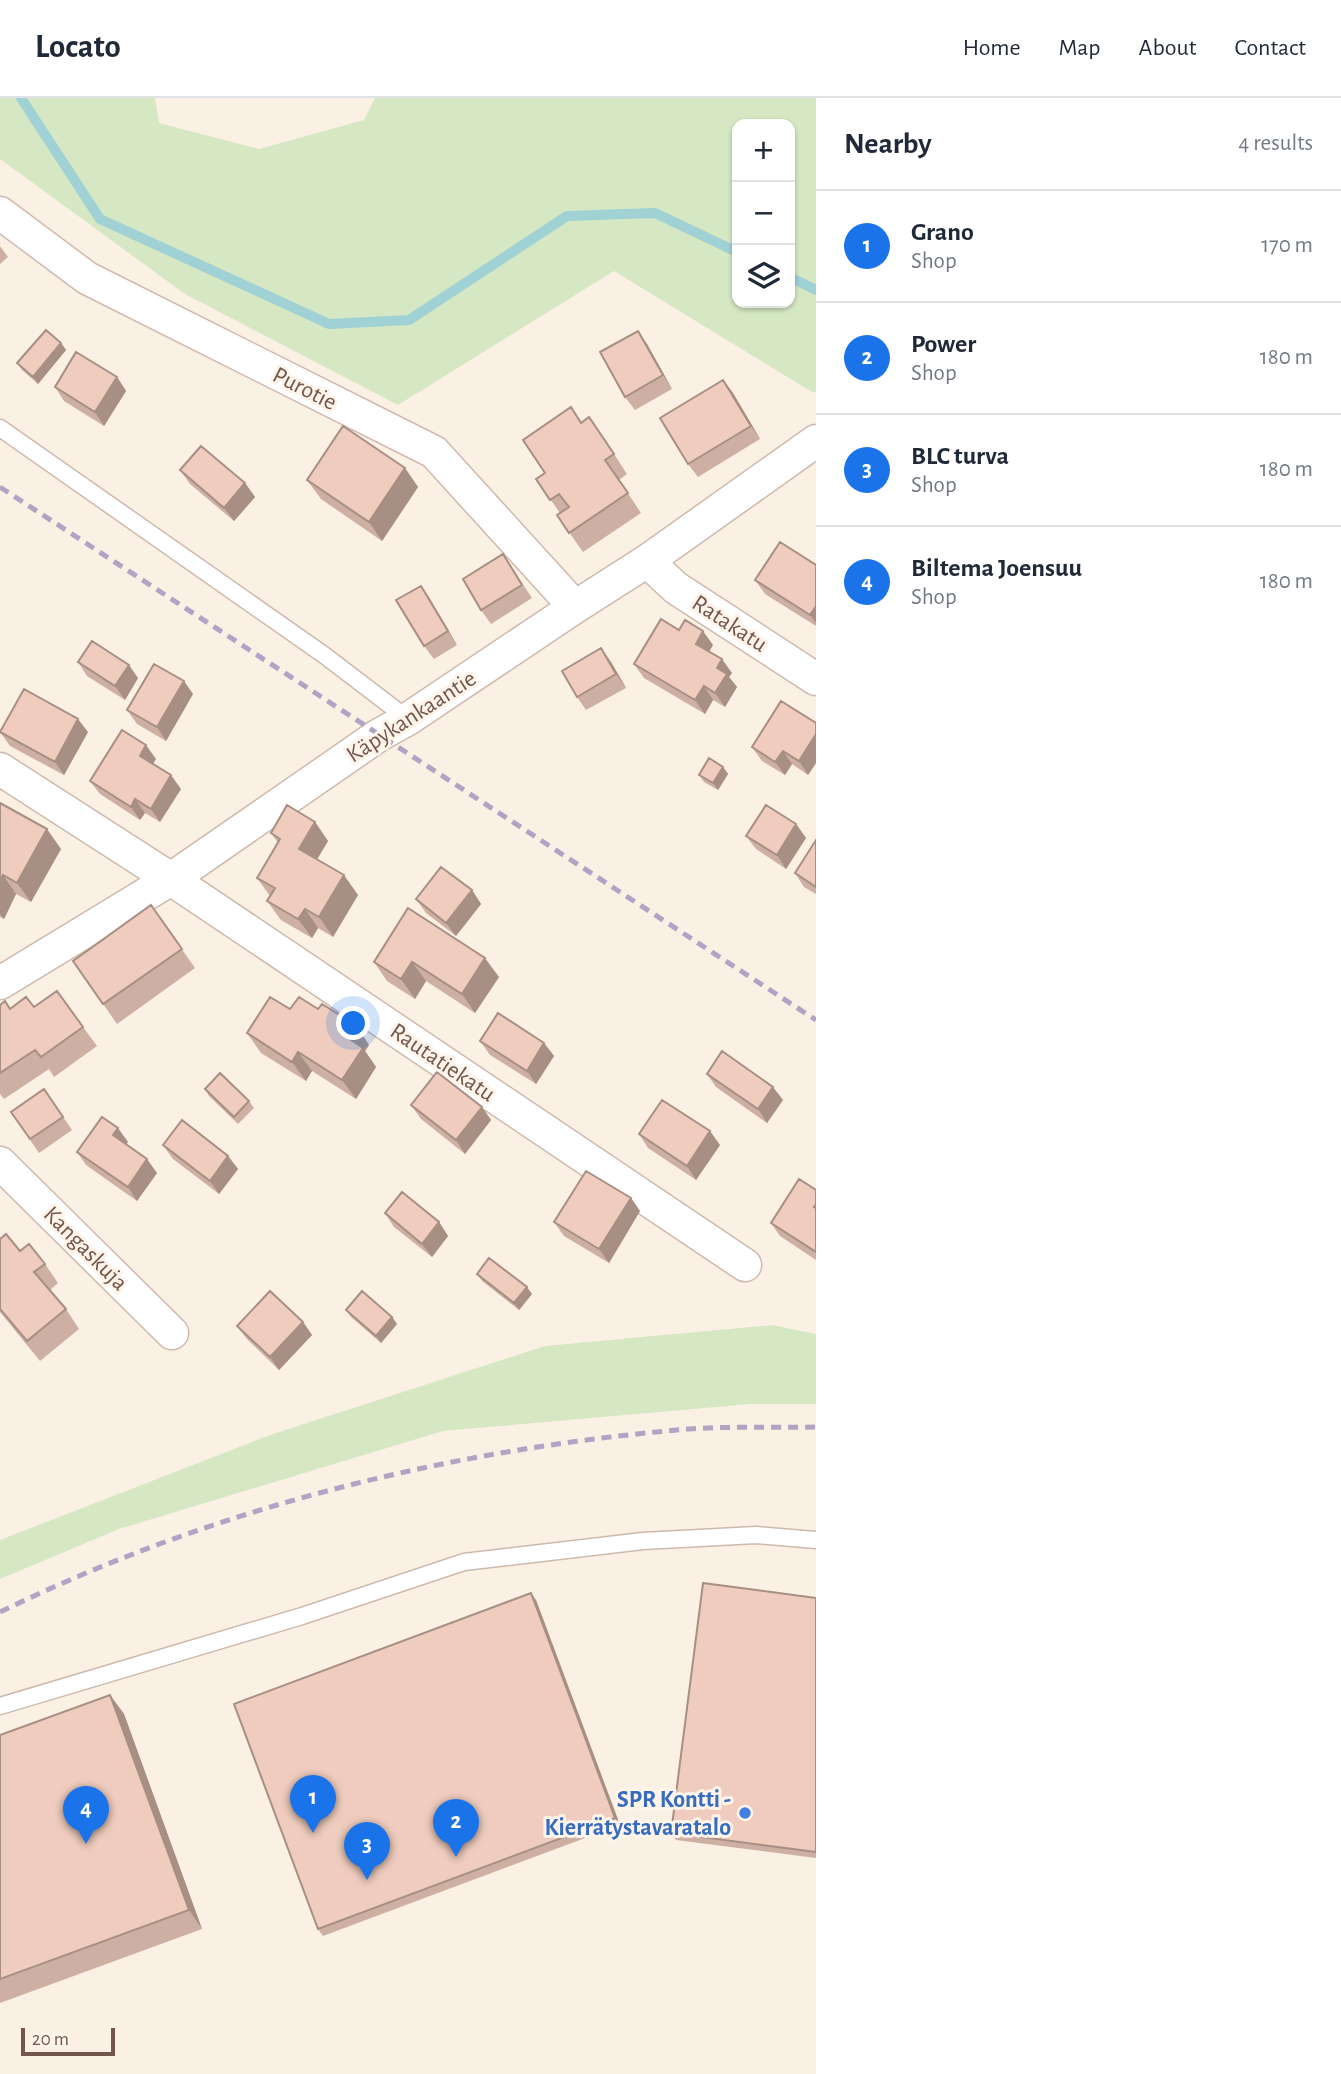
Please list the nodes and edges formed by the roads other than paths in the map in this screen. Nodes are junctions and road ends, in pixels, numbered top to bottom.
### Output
1 (0, 213) edge
2 (0, 428) edge
3 (816, 441) edge
4 (647, 561) junction
5 (575, 607) junction
6 (816, 679) edge
7 (408, 719) junction
8 (0, 769) edge
9 (171, 879) junction
10 (0, 983) edge
11 (0, 1163) edge
12 (745, 1265) dead end
13 (172, 1333) dead end
14 (816, 1539) edge
15 (0, 1706) edge

1 - 5 street, Purotie
2 - 7 lane
3 - 4 street, Käpykankaantie
4 - 5 street, Käpykankaantie
4 - 6 street, Ratakatu
5 - 7 street, Käpykankaantie
7 - 9 street, Käpykankaantie
8 - 9 street, Rautatiekatu
9 - 10 street, Käpykankaantie
9 - 12 street, Rautatiekatu
11 - 13 street, Kangaskuja
14 - 15 lane

